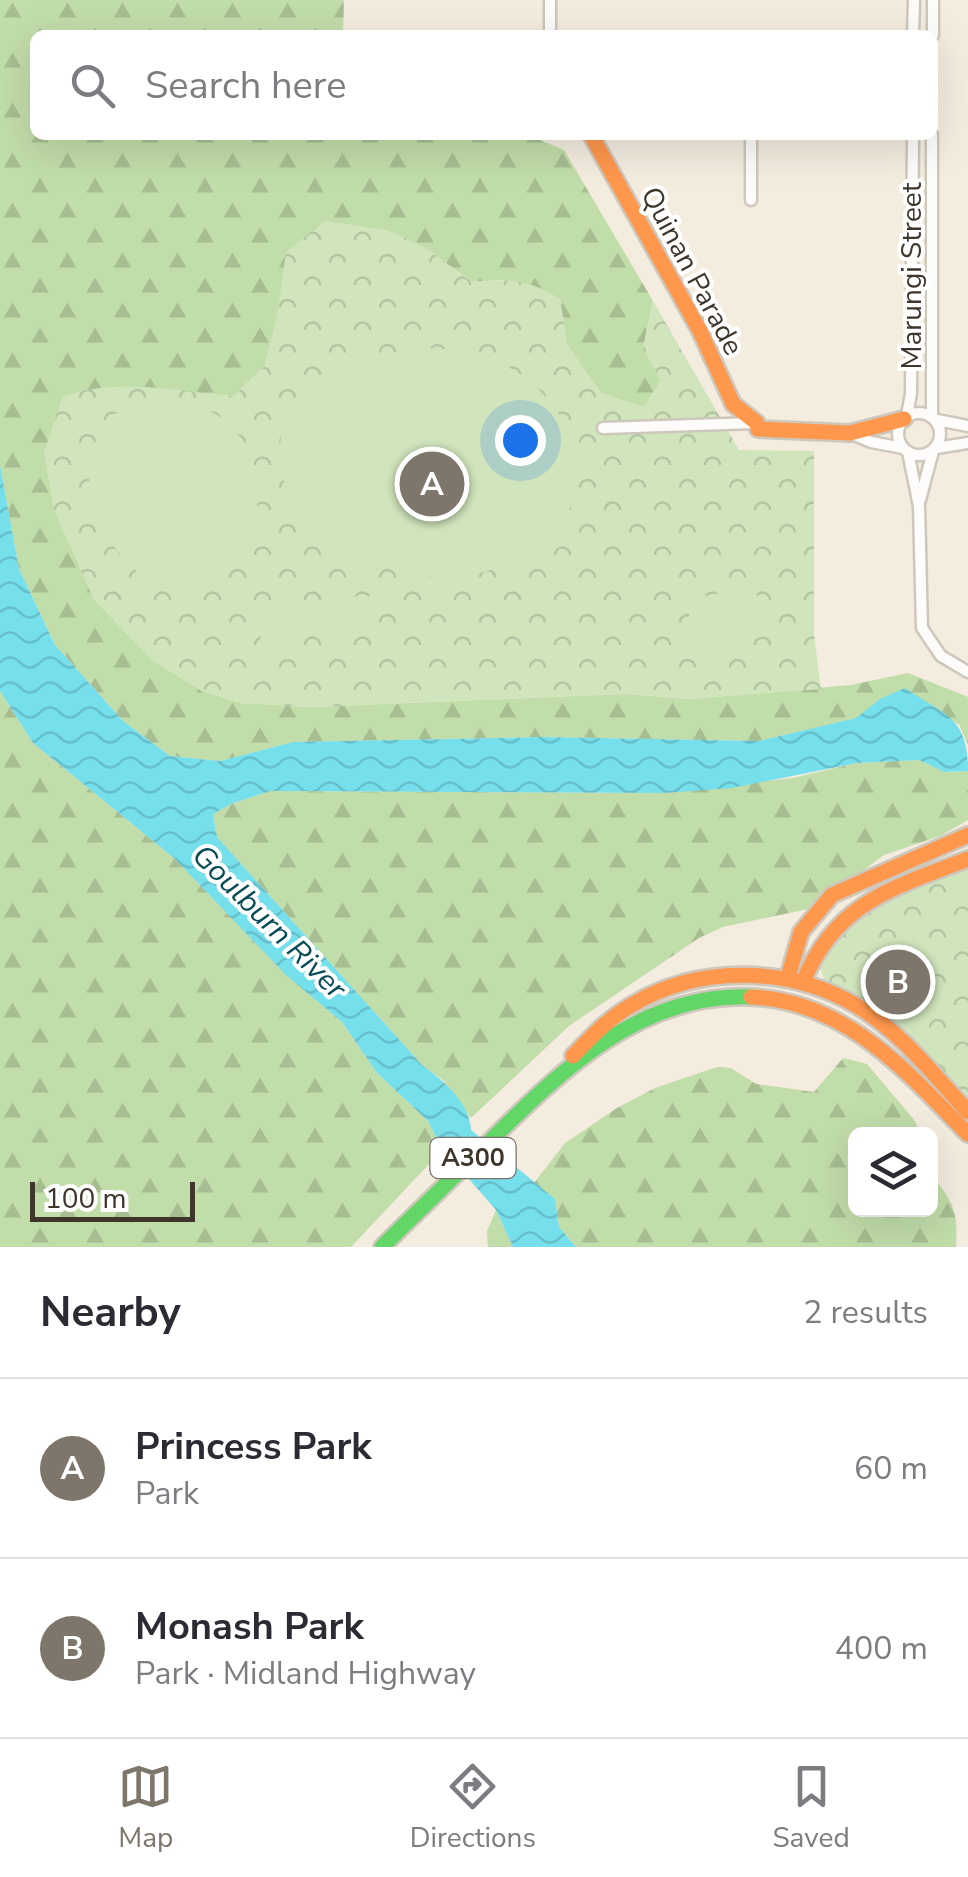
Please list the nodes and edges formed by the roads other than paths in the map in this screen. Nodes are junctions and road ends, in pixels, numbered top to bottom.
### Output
1 (550, 0) edge
2 (914, 0) edge
3 (933, 0) edge
4 (550, 30) edge
5 (913, 30) edge
6 (933, 30) edge
7 (593, 140) edge
8 (751, 140) edge
9 (913, 140) edge
10 (932, 140) edge
11 (751, 200) dead end
12 (912, 238) junction
13 (931, 238) junction
14 (906, 418) junction
15 (934, 418) junction
16 (757, 424) junction
17 (968, 426) edge
18 (602, 428) dead end
19 (850, 433) junction
20 (968, 443) edge
21 (934, 449) junction
22 (906, 450) junction
23 (919, 506) junction
24 (968, 672) edge
25 (968, 835) edge
26 (968, 859) edge
27 (795, 979) junction
28 (788, 999) junction
29 (560, 1072) junction
30 (968, 1112) edge
31 (968, 1134) edge
32 (383, 1246) edge

1 - 4 street
2 - 5 street
3 - 6 street
7 - 16 main road, Quinan Parade
8 - 11 street
9 - 12 street, Marungi Street
10 - 13 street, Marungi Street
12 - 13 street
12 - 14 street, Marungi Street
13 - 15 street, Marungi Street
14 - 15 street
14 - 19 main road
14 - 22 street
15 - 17 street
15 - 21 street
16 - 18 street
16 - 19 main road
19 - 22 street
20 - 21 street
21 - 22 street
21 - 23 street
22 - 23 street
23 - 24 street
25 - 27 main road
26 - 27 main road
27 - 28 main road
27 - 29 main road, A300
27 - 30 main road, A300
28 - 29 main road, A300
28 - 31 main road, A300
29 - 32 main road, A300

